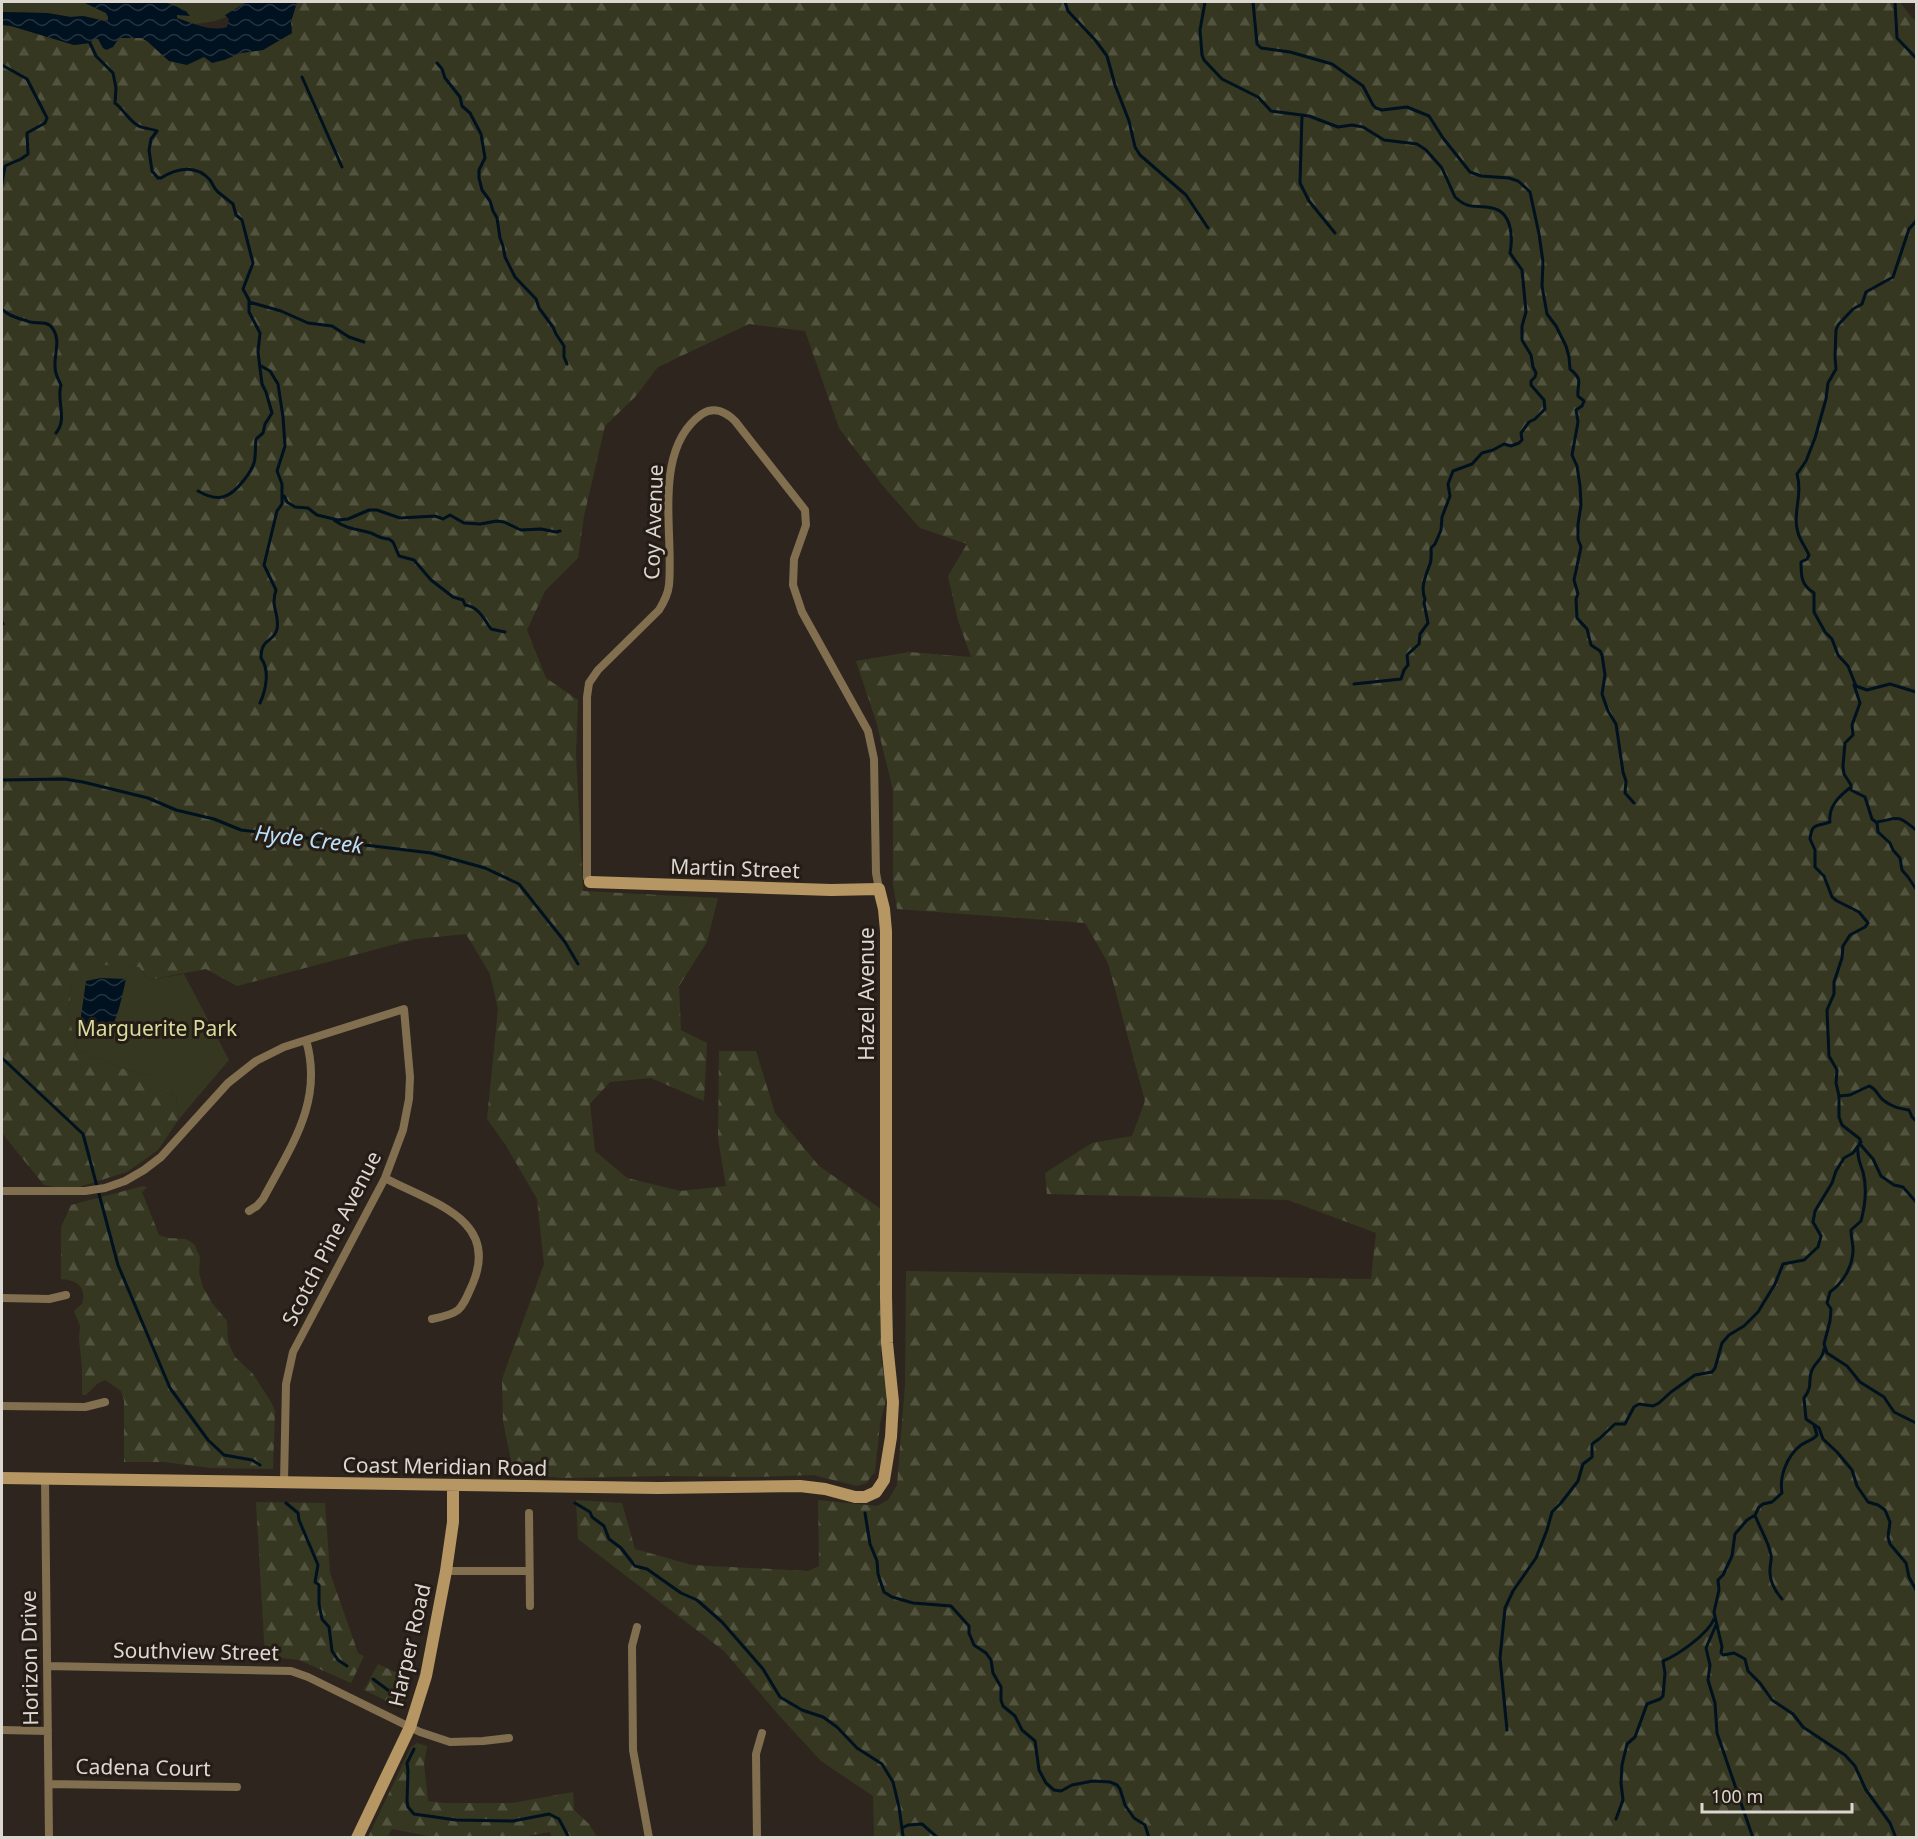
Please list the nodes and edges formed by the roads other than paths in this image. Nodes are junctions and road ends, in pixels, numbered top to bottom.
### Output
1 (806, 525) joint
2 (590, 882) joint
3 (879, 889) junction
4 (306, 1040) junction
5 (386, 1178) junction
6 (2, 1191) edge
7 (249, 1211) dead end
8 (66, 1295) dead end
9 (2, 1298) edge
10 (432, 1320) dead end
11 (105, 1402) dead end
12 (2, 1406) edge
13 (2, 1478) edge
14 (45, 1479) junction
15 (284, 1482) junction
16 (882, 1484) joint
17 (453, 1486) junction
18 (529, 1514) dead end
19 (446, 1571) junction
20 (529, 1571) junction
21 (530, 1606) dead end
22 (637, 1627) dead end
23 (47, 1666) junction
24 (410, 1727) junction
25 (2, 1730) edge
26 (48, 1731) junction
27 (762, 1733) dead end
28 (509, 1738) dead end
29 (49, 1784) junction
30 (237, 1787) dead end
31 (49, 1838) edge
32 (357, 1838) edge
33 (649, 1838) edge
34 (757, 1838) edge

1 - 2 street, Coy Avenue
1 - 3 street, Hazel Avenue
2 - 3 street, Martin Street
3 - 16 street, Hazel Avenue
4 - 5 street, Scotch Pine Avenue
4 - 6 street
4 - 7 street
5 - 10 street
5 - 15 street, Scotch Pine Avenue
8 - 9 street
11 - 12 street
13 - 14 street, Coast Meridian Road
14 - 15 street, Coast Meridian Road
14 - 23 street, Horizon Drive
15 - 17 street, Coast Meridian Road
16 - 17 street, Coast Meridian Road
17 - 19 street, Harper Road
18 - 20 street
19 - 20 street
19 - 24 street, Harper Road
20 - 21 street
22 - 33 street
23 - 24 street, Southview Street
23 - 26 street, Horizon Drive
24 - 28 street, Southview Street
24 - 32 street, Harper Road
25 - 26 street
26 - 29 street, Horizon Drive
27 - 34 street
29 - 30 street, Cadena Court
29 - 31 street, Horizon Drive

